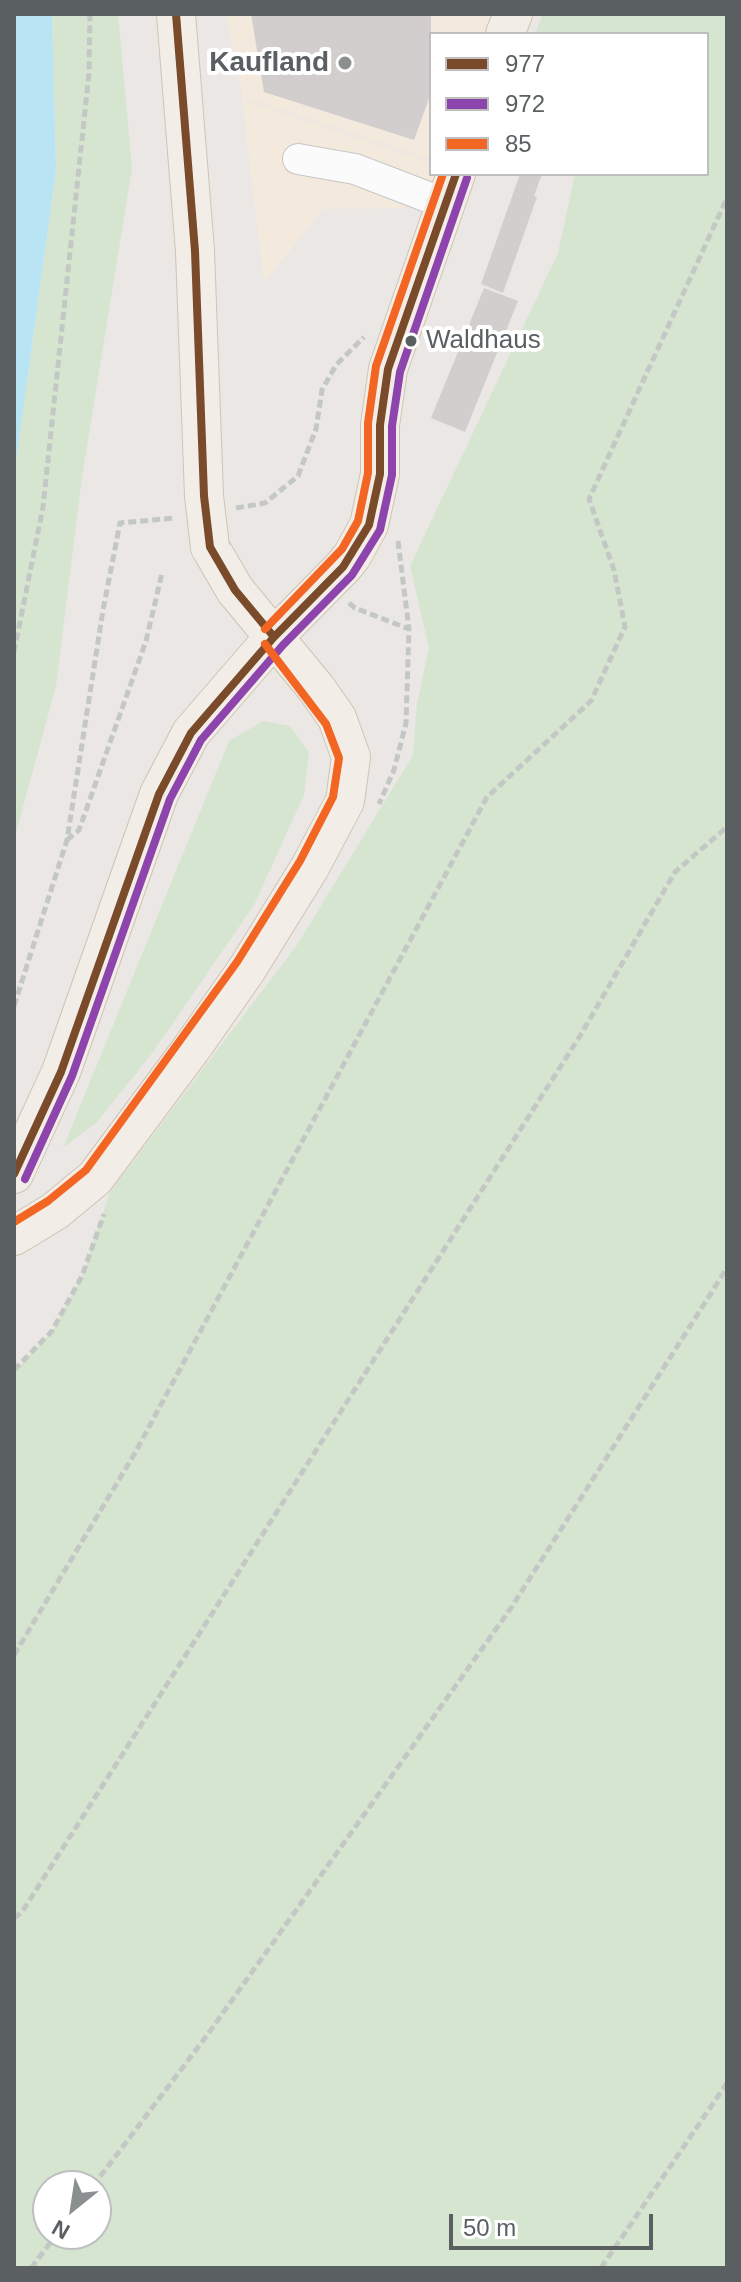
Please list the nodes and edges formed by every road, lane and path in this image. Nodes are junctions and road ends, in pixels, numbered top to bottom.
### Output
1 (90, 14) edge
2 (176, 14) edge
3 (298, 159) dead end
4 (451, 189) edge
5 (727, 198) edge
6 (401, 332) junction
7 (225, 510) dead end
8 (182, 517) dead end
9 (395, 533) dead end
10 (162, 573) dead end
11 (409, 629) dead end
12 (274, 637) junction
13 (14, 652) edge
14 (727, 827) edge
15 (67, 840) junction
16 (14, 1006) edge
17 (14, 1174) edge
18 (95, 1178) junction
19 (20, 1234) edge
20 (727, 1268) edge
21 (14, 1370) edge
22 (14, 1655) edge
23 (14, 1918) edge
24 (727, 2083) edge
25 (105, 2170) edge
26 (45, 2250) edge
27 (31, 2268) edge
28 (601, 2268) edge

1 - 13 path
2 - 12 main road, bridge
3 - 4 lane
4 - 6 main road
5 - 22 path
6 - 7 path
6 - 12 main road
8 - 15 path
9 - 11 path
10 - 15 path
12 - 17 main road
12 - 18 main road
14 - 23 path
15 - 16 path
18 - 19 main road
18 - 21 path
20 - 25 path
24 - 28 path
26 - 27 path

